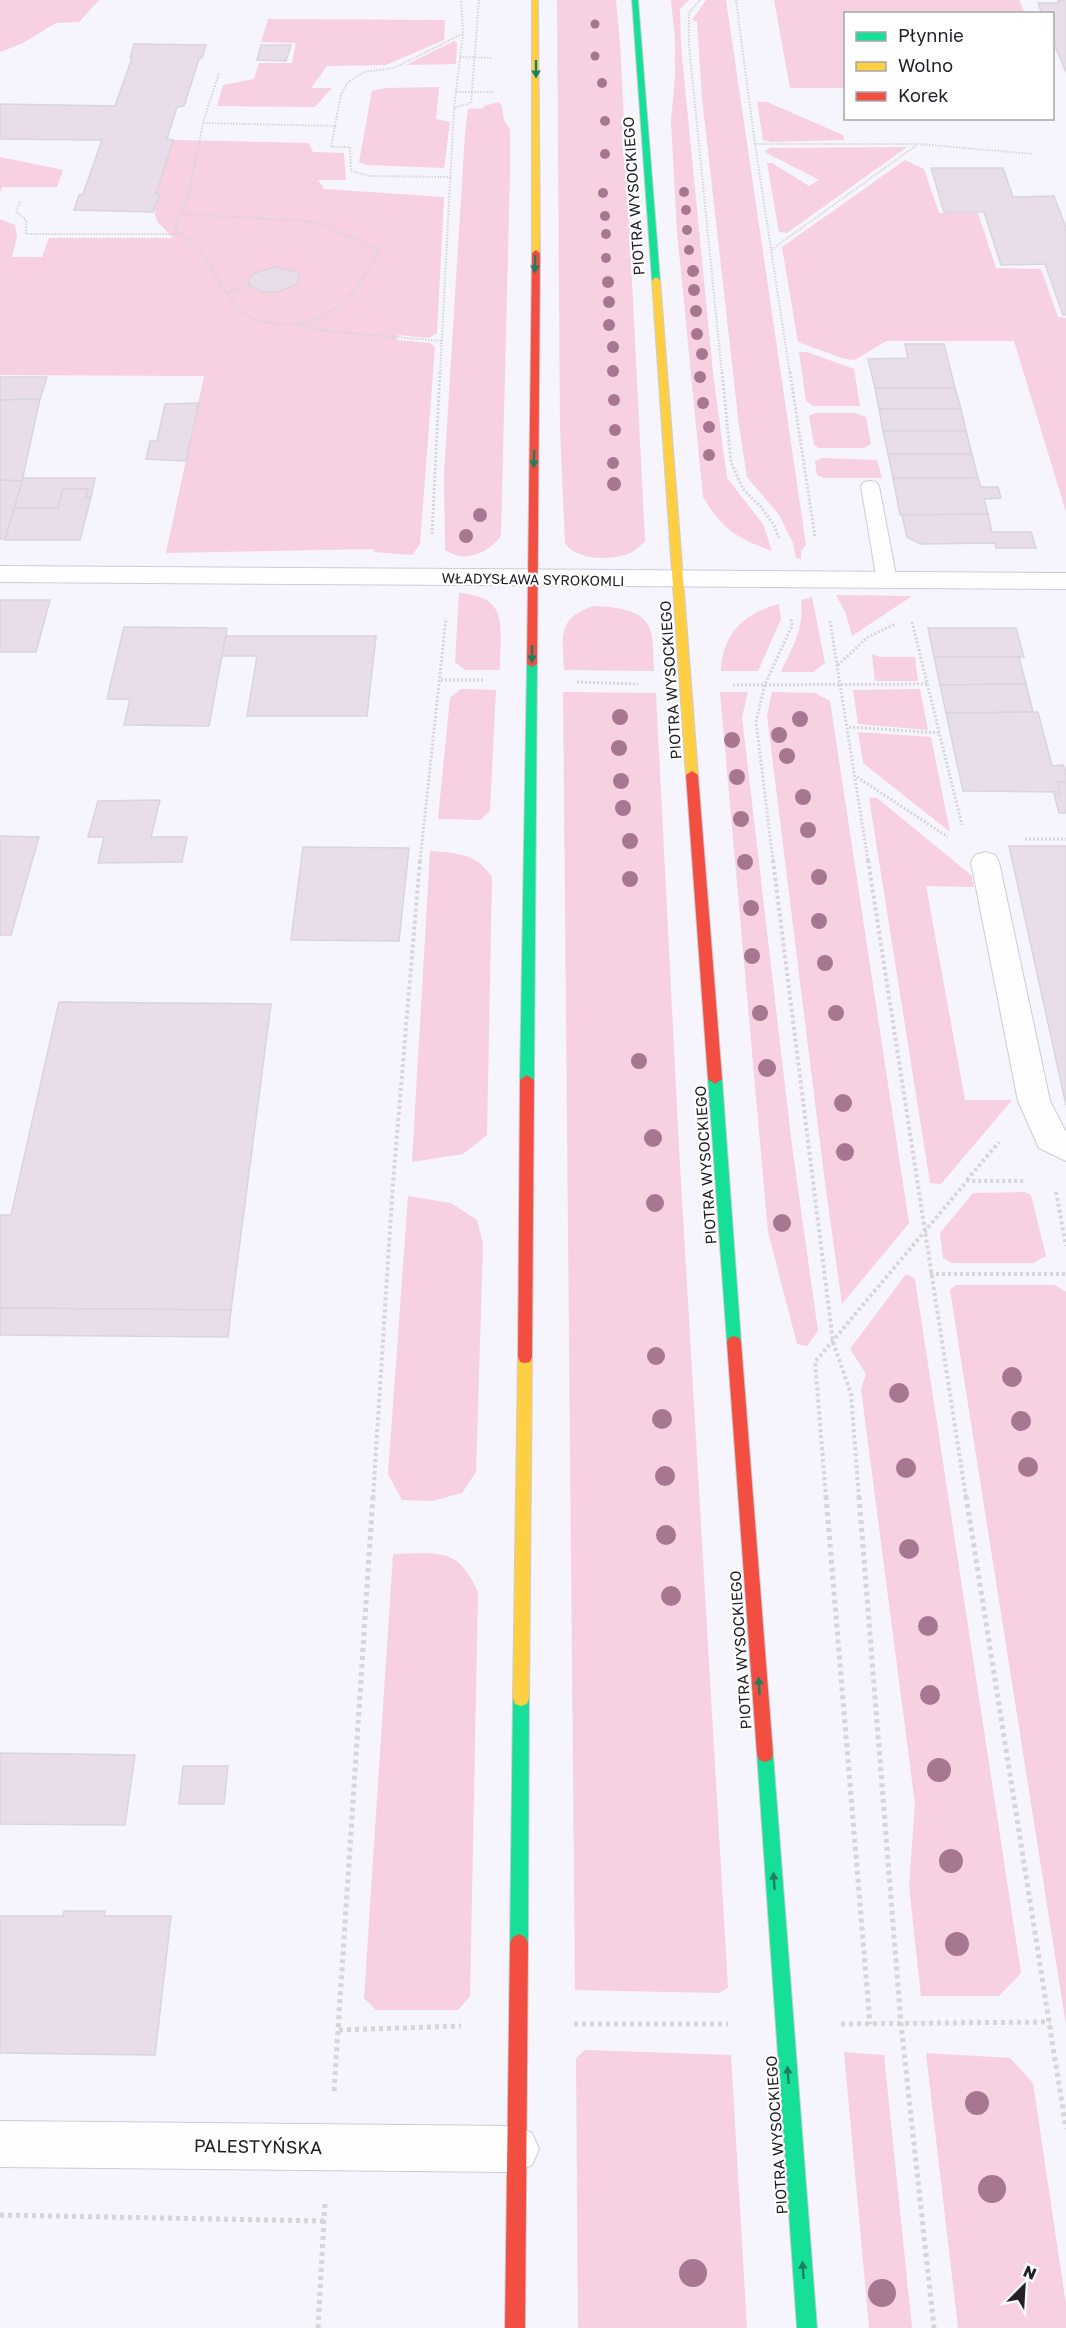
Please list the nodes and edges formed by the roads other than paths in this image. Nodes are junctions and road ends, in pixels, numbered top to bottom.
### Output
1 (536, 0) edge
2 (635, 0) edge
3 (870, 486) dead end
4 (0, 574) edge
5 (532, 580) junction
6 (887, 580) junction
7 (679, 581) junction
8 (1066, 581) edge
9 (976, 856) road end
10 (1066, 1148) edge
11 (0, 2144) edge
12 (516, 2149) junction
13 (515, 2328) edge
14 (807, 2328) edge

1 -> 5 main road
2 - 7 main road, PIOTRA WYSOCKIEGO
3 - 6 lane
4 - 5 street, WŁADYSŁAWA SYROKOMLI
5 - 7 street, WŁADYSŁAWA SYROKOMLI
5 -> 12 main road
6 - 7 street, WŁADYSŁAWA SYROKOMLI
6 - 8 street, WŁADYSŁAWA SYROKOMLI
14 -> 7 main road, PIOTRA WYSOCKIEGO
9 - 10 street
11 - 12 street, PALESTYŃSKA
12 - 13 main road

